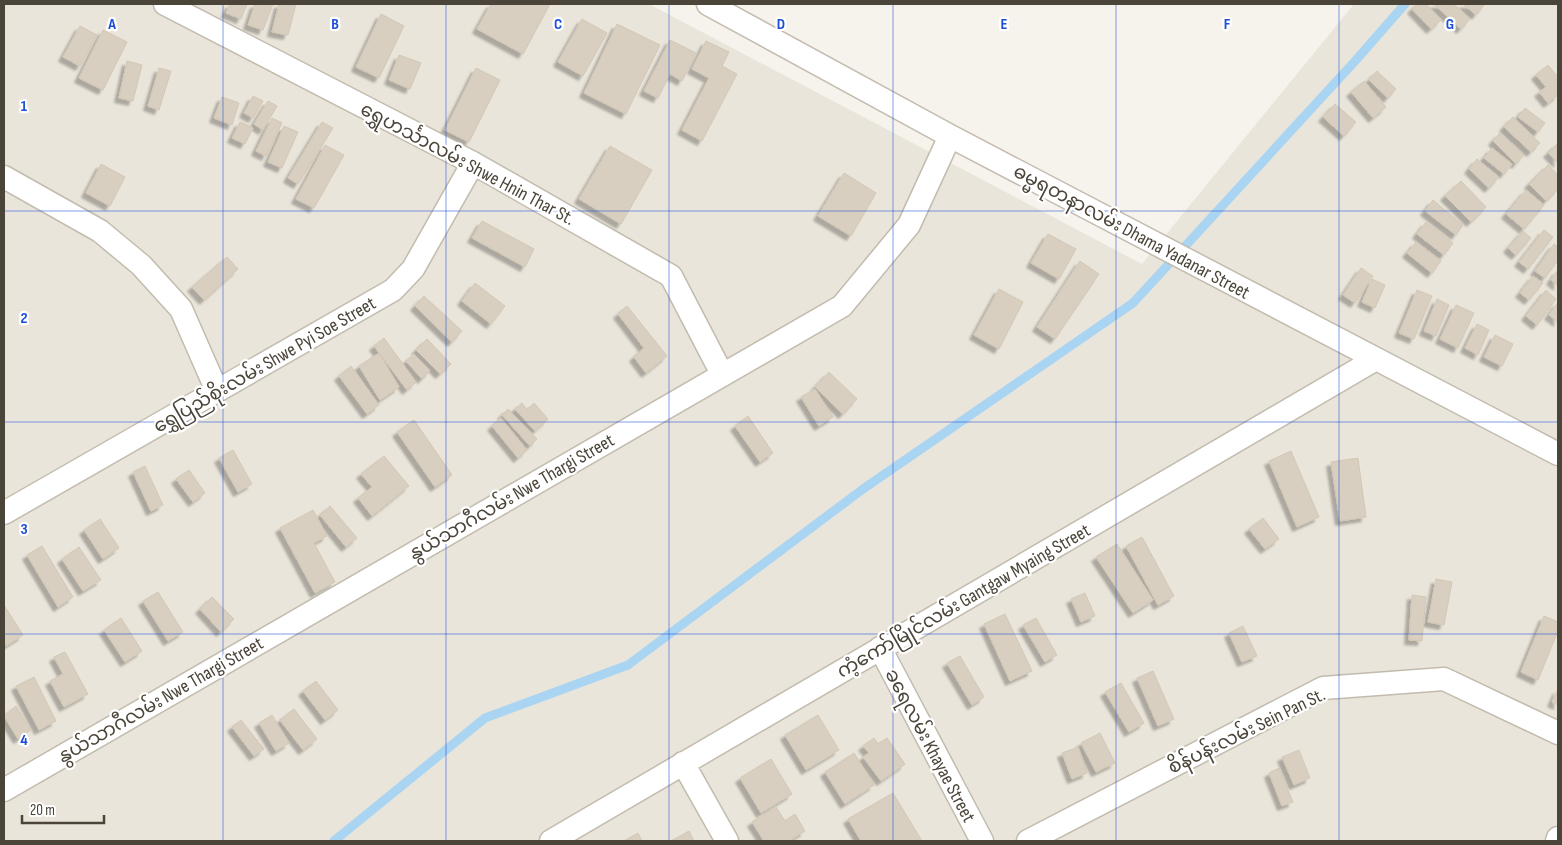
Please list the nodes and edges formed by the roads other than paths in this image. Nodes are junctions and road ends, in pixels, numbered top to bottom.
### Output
1 (165, 4) edge
2 (708, 4) edge
3 (950, 136) junction
4 (473, 163) junction
5 (4, 177) edge
6 (1376, 359) junction
7 (722, 374) junction
8 (217, 391) junction
9 (1558, 454) edge
10 (4, 513) edge
11 (880, 648) junction
12 (1558, 733) edge
13 (683, 763) junction
14 (6, 784) edge
15 (550, 841) edge
16 (727, 841) edge
17 (982, 841) edge
18 (1028, 841) edge

1 - 4 street, ရွှေဟင်္သာလမ်း Shwe Hnin Thar St.
2 - 3 street, ဓမ္မရတနာလမ်း Dhama Yadanar Street
3 - 6 street, ဓမ္မရတနာလမ်း Dhama Yadanar Street
3 - 7 street, နွယ်သာဂီလမ်း Nwe Thargi Street
4 - 7 street, ရွှေဟင်္သာလမ်း Shwe Hnin Thar St.
4 - 8 street, ရွှေပြည်စိုးလမ်း Shwe Pyi Soe Street
5 - 8 street
6 - 9 street, ဓမ္မရတနာလမ်း Dhama Yadanar Street
6 - 11 street, ကံ့ကော်မြိုင်လမ်း Gantgaw Myaing Street
7 - 14 street, နွယ်သာဂီလမ်း Nwe Thargi Street
8 - 10 street, ရွှေပြည်စိုးလမ်း Shwe Pyi Soe Street
11 - 13 street, ကံ့ကော်မြိုင်လမ်း Gantgaw Myaing Street
11 - 17 street, ခရေလမ်း Khayae Street
12 - 18 street, စိန်ပန်းလမ်း Sein Pan St.
13 - 15 street, ကံ့ကော်မြိုင်လမ်း Gantgaw Myaing Street
13 - 16 street

